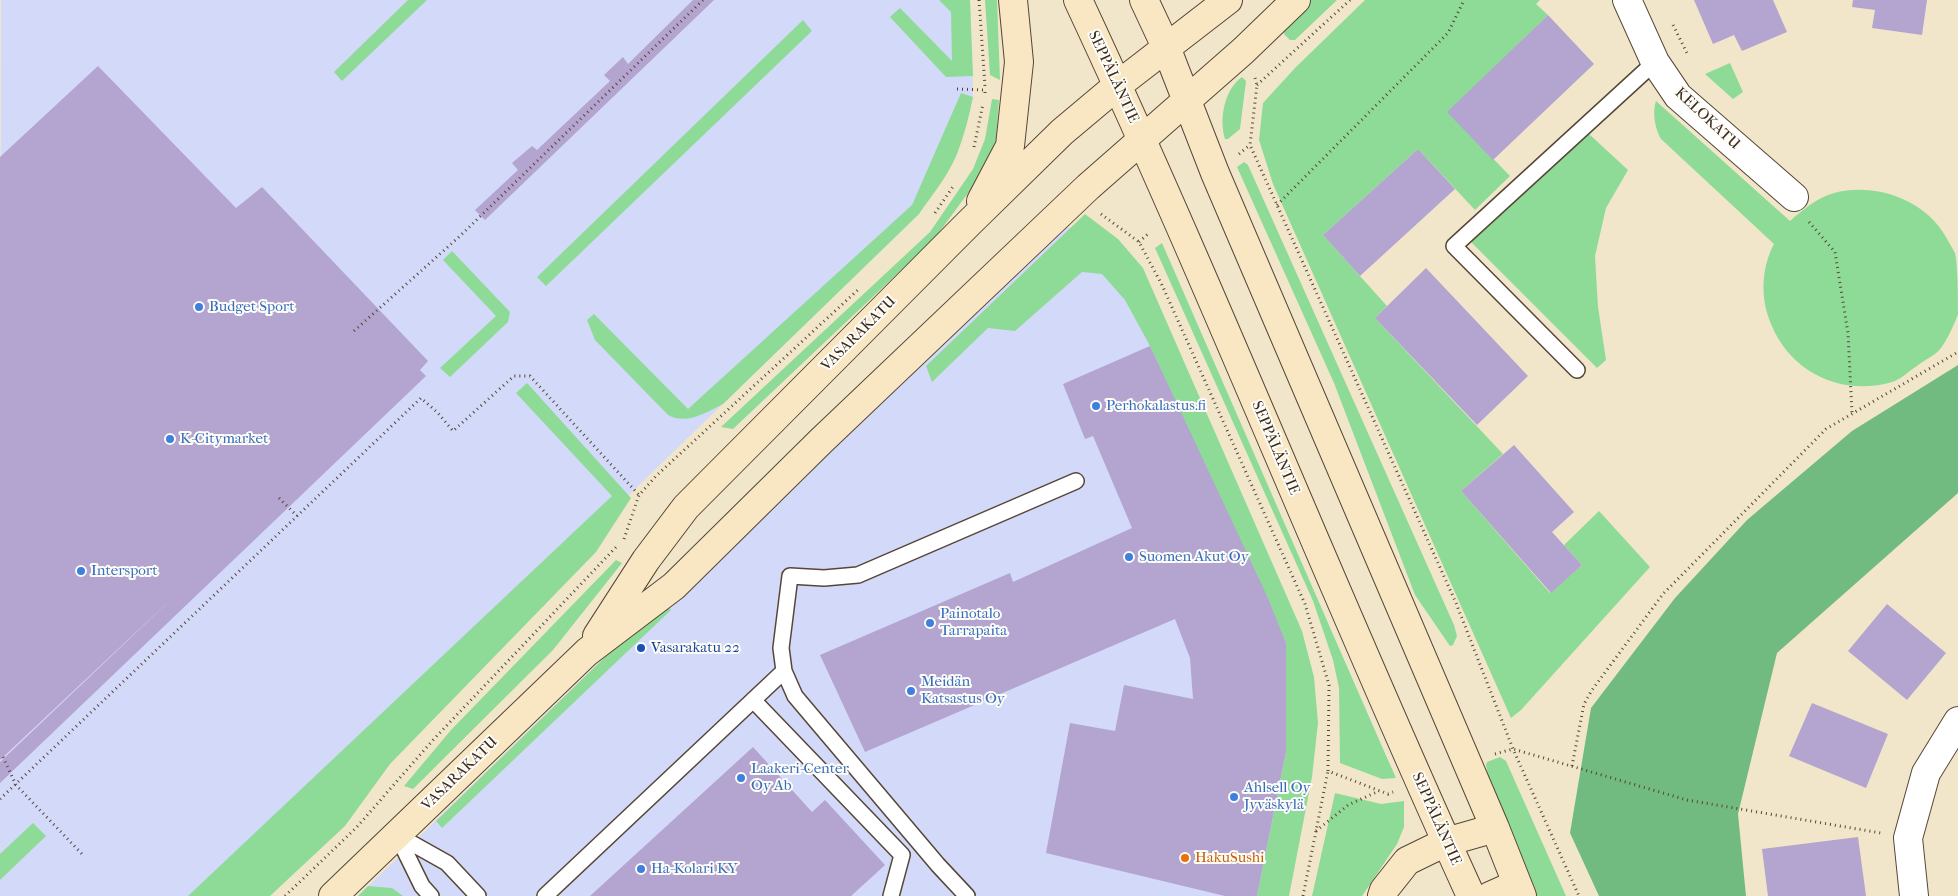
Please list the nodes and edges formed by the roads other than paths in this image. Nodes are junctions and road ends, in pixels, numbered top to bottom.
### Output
1 (1013, 0) edge
2 (1078, 0) edge
3 (1144, 0) edge
4 (1228, 0) edge
5 (1296, 0) edge
6 (1627, 0) edge
7 (1166, 47) junction
8 (1655, 62) junction
9 (1118, 85) junction
10 (1186, 100) junction
11 (1141, 138) junction
12 (1798, 206) road end
13 (969, 224) junction
14 (1577, 370) dead end
15 (1076, 482) dead end
16 (587, 652) junction
17 (784, 671) junction
18 (754, 700) junction
19 (1958, 721) edge
20 (1495, 828) junction
21 (397, 835) junction
22 (1446, 842) junction
23 (1519, 890) edge
24 (333, 896) edge
25 (431, 896) edge
26 (478, 896) edge
27 (544, 896) edge
28 (891, 896) edge
29 (967, 896) edge
30 (1382, 896) edge
31 (1471, 896) edge
32 (1490, 896) edge
33 (1914, 896) edge

1 - 13 street
2 - 9 street, SEPPÄLÄNTIE
3 - 7 street
4 - 7 street, VASARAKATU
5 - 10 street, VASARAKATU
6 - 8 street, KELOKATU
7 - 9 street, VASARAKATU
7 - 10 street
8 - 12 street, KELOKATU
8 - 14 lane
9 - 11 street, SEPPÄLÄNTIE
9 - 13 street, VASARAKATU
10 - 11 street, VASARAKATU
10 - 20 street
11 - 16 street, VASARAKATU
11 - 22 street, SEPPÄLÄNTIE
13 - 16 street, VASARAKATU
15 - 17 lane
16 - 21 street, VASARAKATU
17 - 18 lane
17 - 29 lane
18 - 27 lane
18 - 28 lane
19 - 33 street
20 - 22 street
20 - 23 street
21 - 24 street, VASARAKATU
21 - 25 lane
21 - 26 lane
22 - 30 street
22 - 31 street, SEPPÄLÄNTIE
23 - 32 street

